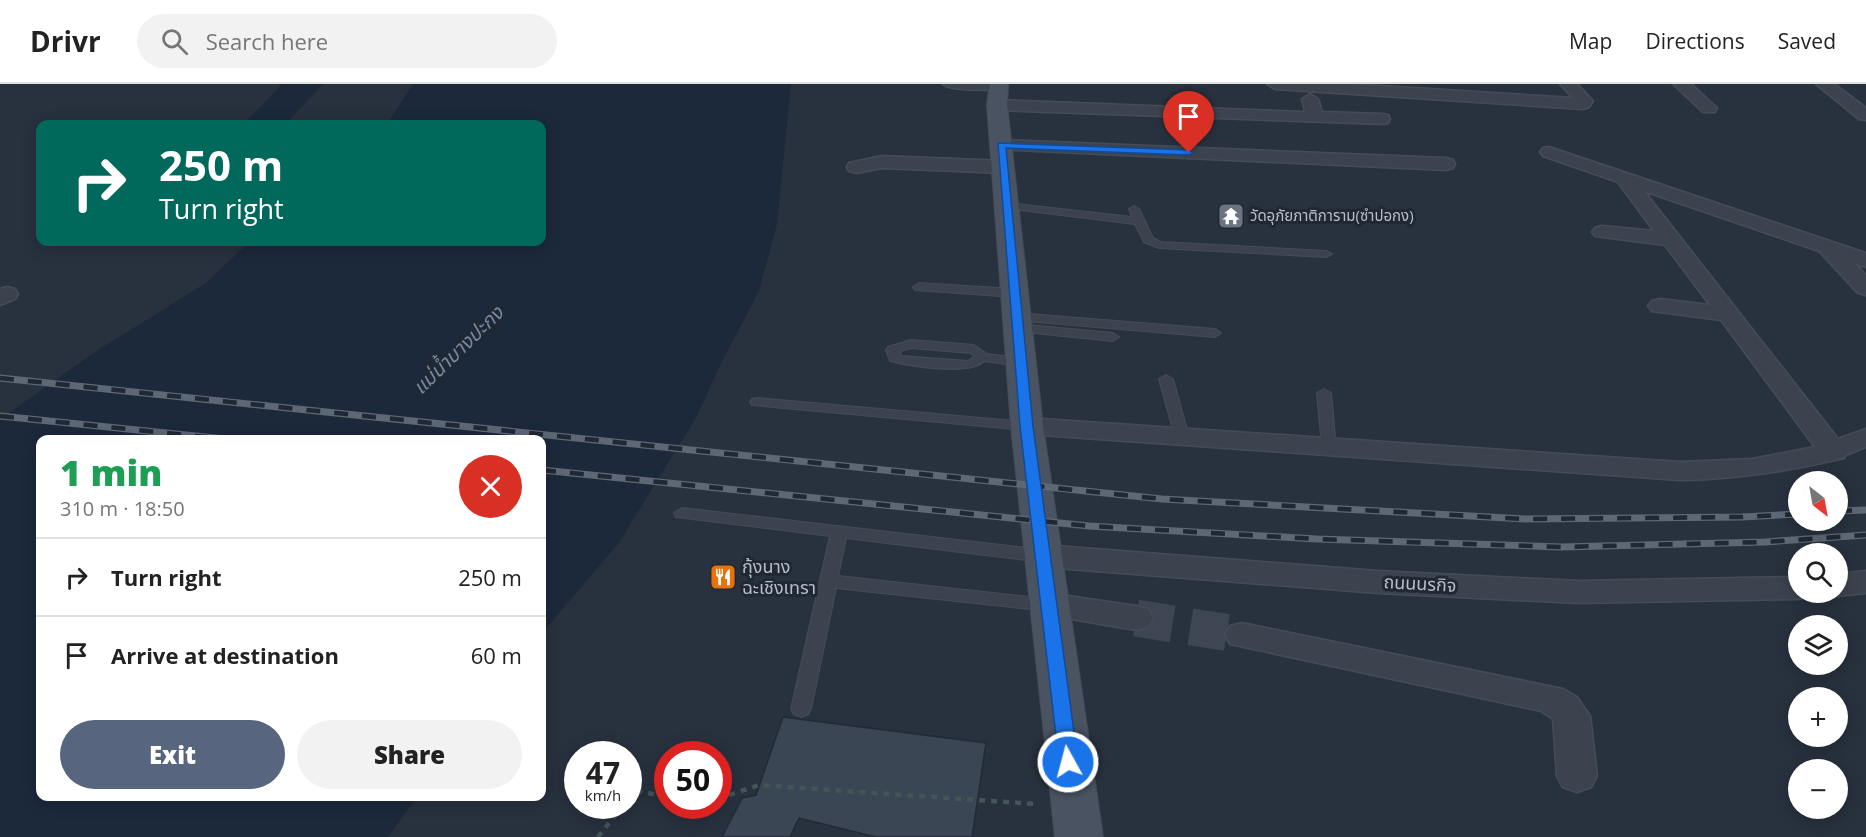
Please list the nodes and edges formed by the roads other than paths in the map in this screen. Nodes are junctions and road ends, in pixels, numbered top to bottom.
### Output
1 (951, 84) edge
2 (1275, 84) edge
3 (1568, 84) edge
4 (1681, 84) edge
5 (1824, 84) edge
6 (1306, 86) junction
7 (998, 92) edge
8 (1709, 108) dead end
9 (1865, 115) edge
10 (1316, 117) junction
11 (1382, 119) dead end
12 (1549, 152) dead end
13 (1002, 156) junction
14 (1446, 164) dead end
15 (856, 167) dead end
16 (1623, 177) junction
17 (1022, 208) junction
18 (1134, 209) dead end
19 (1138, 221) junction
20 (1602, 232) dead end
21 (1671, 239) junction
22 (1825, 247) junction
23 (1326, 254) dead end
24 (1866, 260) edge
25 (919, 287) dead end
26 (1866, 288) edge
27 (1660, 306) dead end
28 (1016, 313) junction
29 (1728, 314) junction
30 (1215, 333) dead end
31 (1113, 337) dead end
32 (981, 357) junction
33 (1021, 362) junction
34 (1166, 379) dead end
35 (1324, 393) dead end
36 (757, 402) dead end
37 (1027, 426) junction
38 (1182, 437) junction
39 (1866, 437) edge
40 (1329, 447) junction
41 (1834, 452) junction
42 (682, 513) dead end
43 (839, 531) junction
44 (1043, 556) junction
45 (829, 581) junction
46 (1866, 582) edge
47 (1848, 584) edge
48 (1788, 588) edge
49 (1048, 605) junction
50 (1136, 618) tunnel mouth
51 (1242, 635) tunnel mouth
52 (801, 709) dead end
53 (1577, 776) dead end
54 (1077, 822) edge

1 - 7 street
2 - 6 street
3 - 6 street
4 - 8 street
5 - 9 street
6 - 10 street
7 - 10 street
7 - 13 main road
10 - 11 street
12 - 16 street
13 - 14 street
13 - 15 street
13 - 17 main road
16 - 21 street
16 - 22 street
17 - 19 lane
17 - 28 main road
18 - 19 lane
19 - 23 lane
20 - 21 street
21 - 29 street
22 - 24 street
22 - 26 street
25 - 28 lane
27 - 29 street
28 - 30 lane
28 - 31 lane
28 - 33 main road
29 - 41 street
32 - 32 lane
32 - 33 lane
33 - 37 main road
34 - 38 lane
35 - 40 lane
36 - 37 lane
37 - 38 street
37 - 44 main road
38 - 40 street
39 - 41 street
40 - 41 street
42 - 43 lane
43 - 44 lane
43 - 45 lane
44 - 48 street, ถนนนรกิจ
44 - 49 main road
45 - 49 lane
45 - 52 lane
46 - 47 street
49 - 50 street
49 - 54 main road
51 - 53 street

